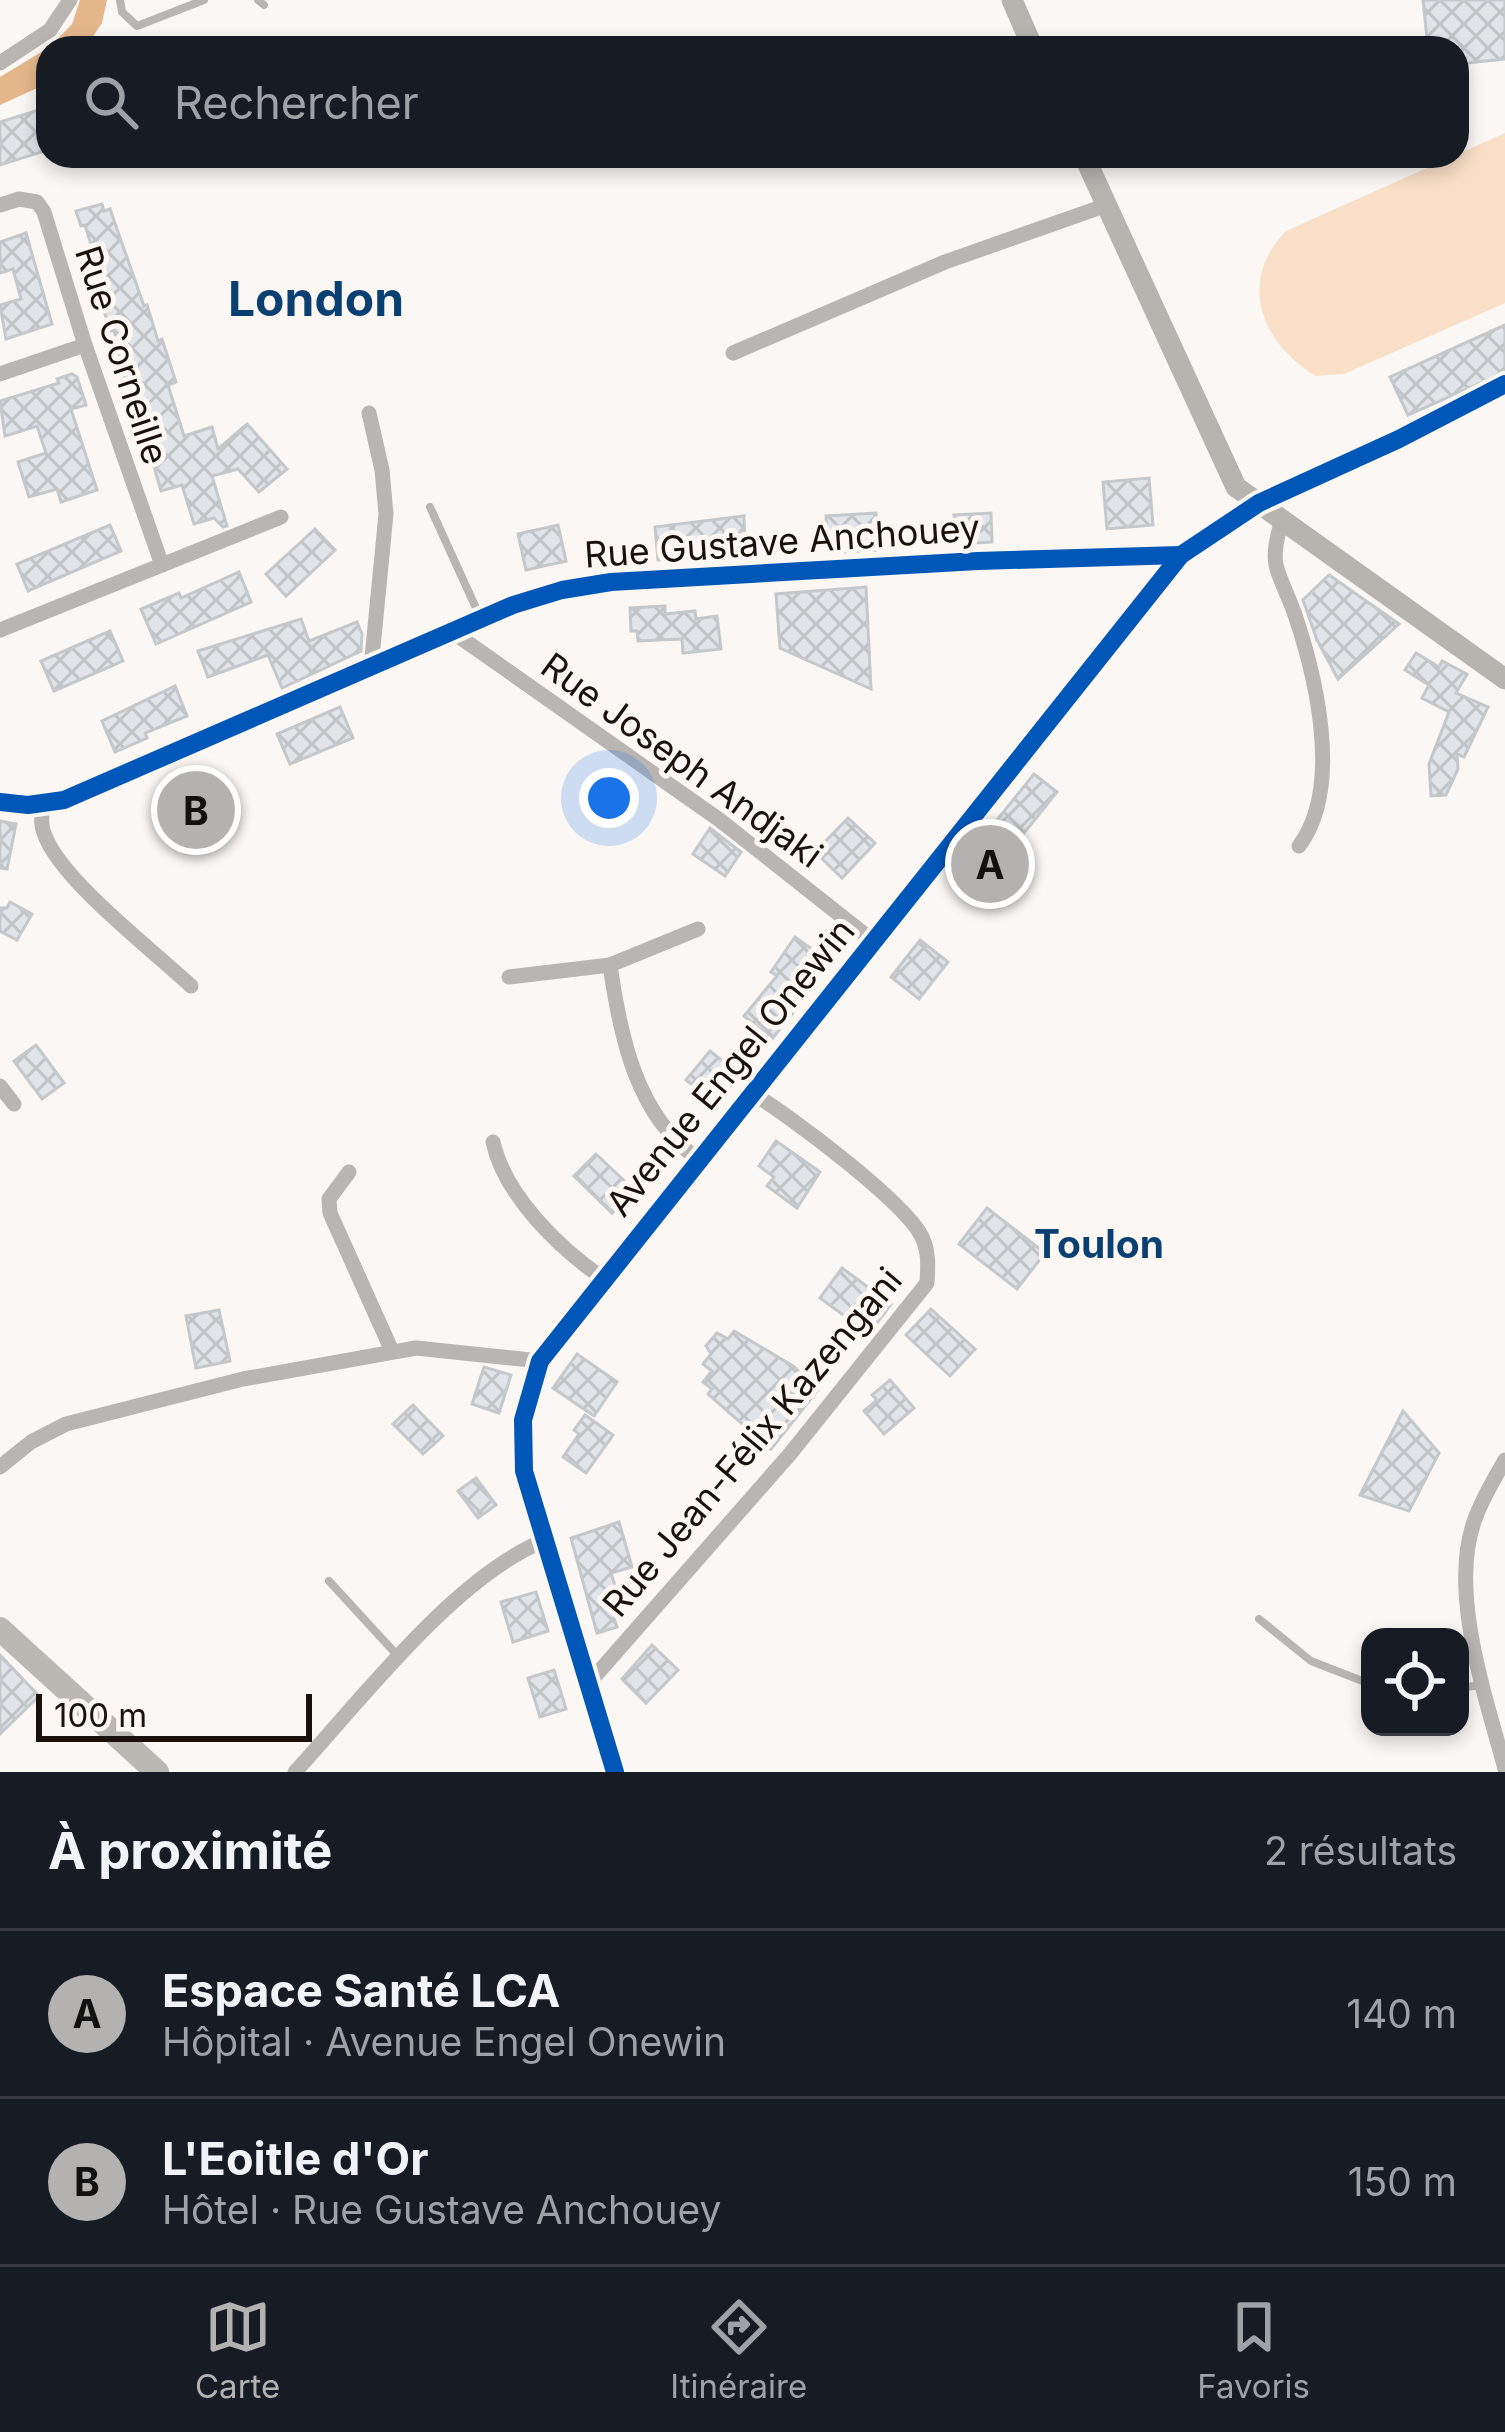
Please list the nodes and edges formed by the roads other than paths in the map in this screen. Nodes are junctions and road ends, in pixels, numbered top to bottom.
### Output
1 (70, 0) edge
2 (120, 0) edge
3 (204, 0) edge
4 (1012, 0) edge
5 (41, 36) edge
6 (1028, 36) edge
7 (36, 39) edge
8 (0, 63) edge
9 (1090, 168) edge
10 (0, 205) edge
11 (1107, 205) junction
12 (85, 345) junction
13 (733, 353) dead end
14 (0, 374) edge
15 (1505, 384) edge
16 (369, 413) dead end
17 (1259, 503) junction
18 (430, 507) dead end
19 (281, 517) dead end
20 (1282, 518) junction
21 (1181, 555) junction
22 (162, 565) junction
23 (481, 620) junction
24 (0, 630) edge
25 (454, 633) junction
26 (371, 668) junction
27 (1505, 679) edge
28 (0, 802) edge
29 (43, 804) junction
30 (1298, 846) dead end
31 (698, 929) dead end
32 (873, 941) junction
33 (610, 964) junction
34 (509, 977) dead end
35 (191, 986) dead end
36 (0, 1086) edge
37 (752, 1093) junction
38 (14, 1104) dead end
39 (493, 1142) dead end
40 (698, 1159) junction
41 (349, 1172) dead end
42 (604, 1279) junction
43 (392, 1352) junction
44 (540, 1360) junction
45 (1505, 1460) edge
46 (0, 1467) edge
47 (543, 1541) junction
48 (329, 1581) dead end
49 (1259, 1619) dead end
50 (0, 1629) edge
51 (399, 1658) junction
52 (1361, 1681) edge
53 (589, 1683) junction
54 (1483, 1685) junction
55 (1469, 1687) edge
56 (1505, 1769) edge
57 (157, 1772) edge
58 (296, 1772) edge
59 (615, 1772) edge

1 - 5 street
2 - 3 lane
4 - 6 main road
7 - 8 street
9 - 11 main road
10 - 12 street, Rue Corneille
11 - 13 street
11 - 17 main road
12 - 14 street
12 - 22 street, Rue Corneille
15 - 17 street
16 - 26 street
17 - 20 main road
17 - 21 street, Avenue Engel Onewin
18 - 23 lane
19 - 22 street
20 - 27 main road
20 - 30 street
21 - 23 street, Rue Gustave Anchouey
21 - 32 street, Avenue Engel Onewin
22 - 24 street
23 - 25 street, Rue Gustave Anchouey
25 - 26 street, Rue Gustave Anchouey
25 - 32 street, Rue Joseph Andjaki
26 - 29 street, Rue Gustave Anchouey
28 - 29 street, Rue Gustave Anchouey
29 - 35 street
31 - 33 street
32 - 37 street, Avenue Engel Onewin
33 - 34 street
33 - 40 street
36 - 38 street
37 - 40 street, Avenue Engel Onewin
37 - 53 street, Rue Jean-Félix Kazengani
39 - 42 street
40 - 42 street, Avenue Engel Onewin
41 - 43 street
42 - 44 street, Avenue Engel Onewin
43 - 44 street
43 - 46 street
44 - 47 street, Avenue Engel Onewin
45 - 54 street
47 - 51 street
47 - 53 street, Avenue Engel Onewin
48 - 51 lane
49 - 52 lane
50 - 57 main road
51 - 58 street
53 - 59 street, Avenue Engel Onewin
54 - 55 lane
54 - 56 street

